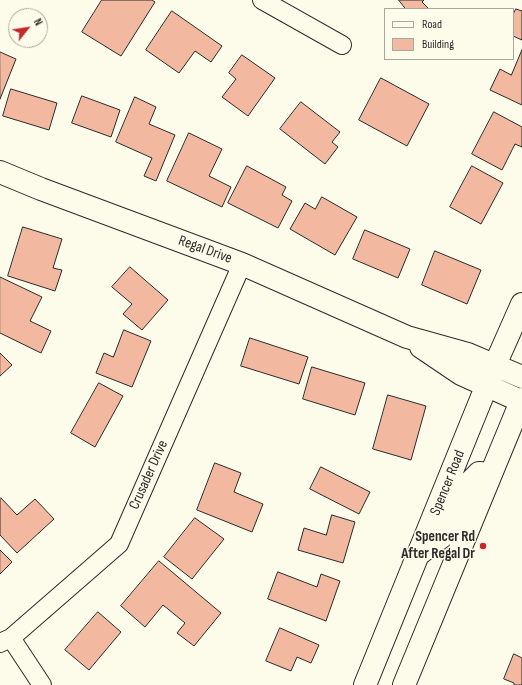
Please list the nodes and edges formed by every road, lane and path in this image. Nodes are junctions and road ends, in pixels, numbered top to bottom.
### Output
1 (262, 0) edge
2 (342, 45) dead end
3 (0, 172) edge
4 (242, 264) junction
5 (522, 304) edge
6 (406, 337) junction
7 (495, 365) junction
8 (522, 377) edge
9 (488, 385) junction
10 (522, 400) edge
11 (491, 474) junction
12 (419, 554) junction
13 (5, 640) edge
14 (42, 685) edge
15 (366, 685) edge
16 (404, 685) edge

1 - 2 street
3 - 4 main road, Regal Drive
4 - 6 main road, Regal Drive
4 - 13 street, Crusader Drive
5 - 7 main road, Spencer Road
6 - 7 main road, Regal Drive
6 - 9 main road, Regal Drive
7 - 8 main road, Regal Drive
7 - 9 main road, Spencer Road
9 - 10 main road, Regal Drive
9 - 12 main road, Spencer Road
10 - 11 main road
11 - 12 main road
11 - 16 main road
12 - 15 main road, Spencer Road
13 - 14 street

